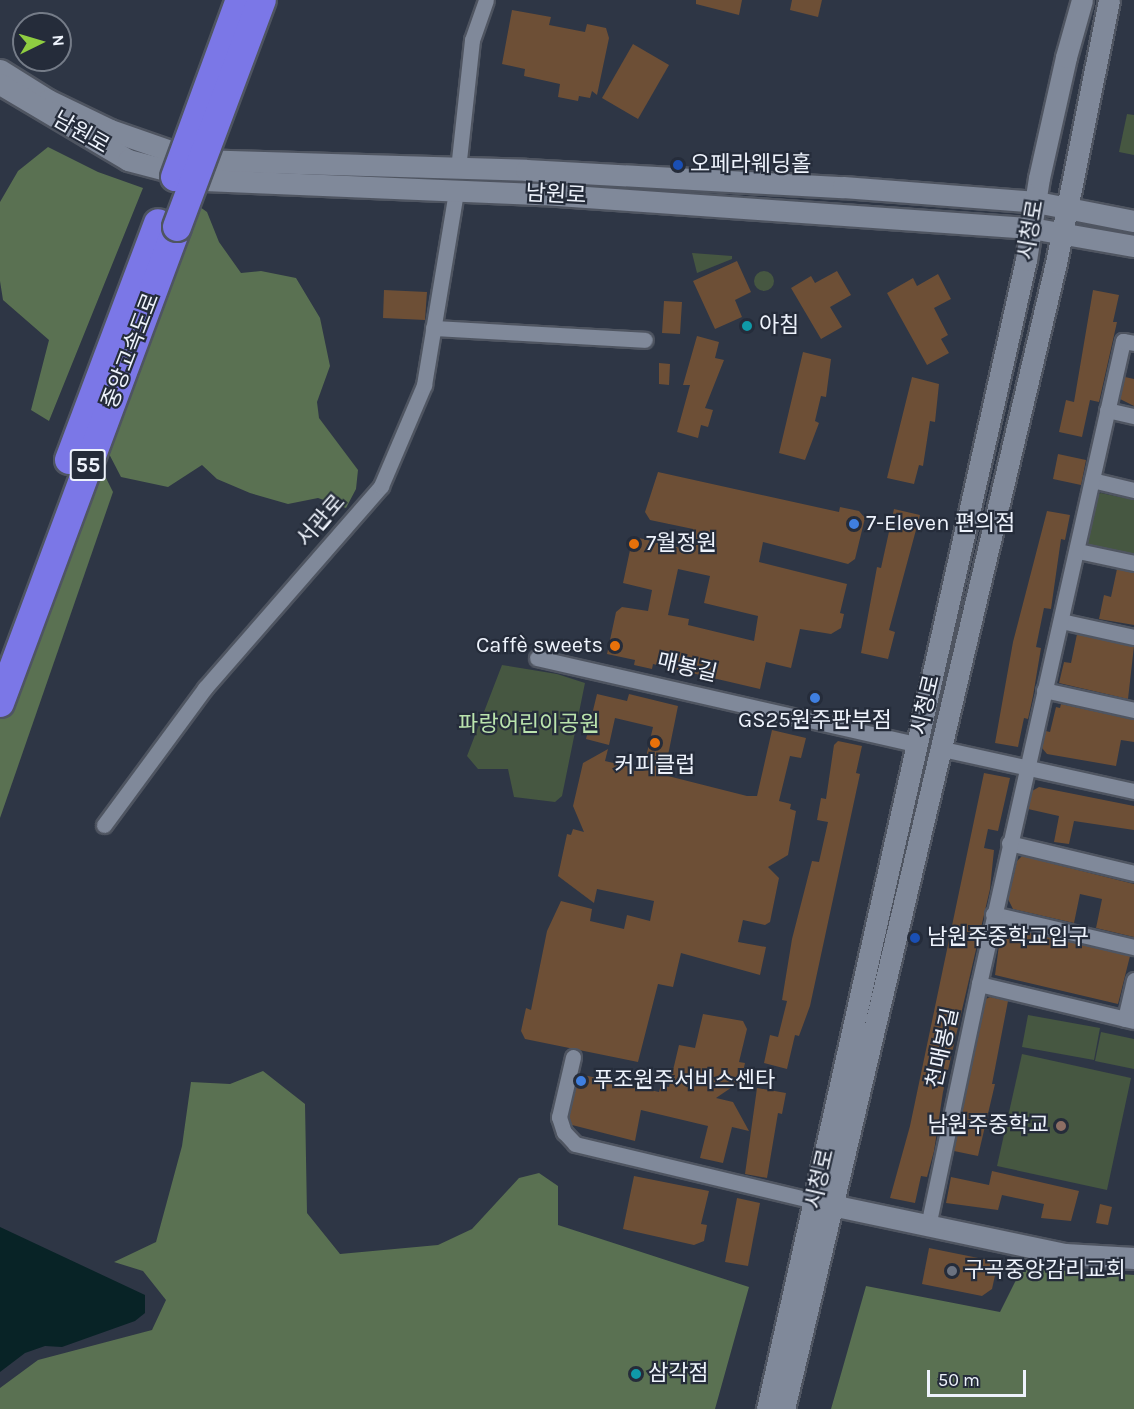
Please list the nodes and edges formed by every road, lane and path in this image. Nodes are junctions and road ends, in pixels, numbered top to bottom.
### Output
1 (486, 0) edge
2 (1082, 0) edge
3 (1109, 0) edge
4 (247, 1) edge
5 (0, 70) edge
6 (0, 84) edge
7 (458, 169) junction
8 (456, 191) junction
9 (1036, 202) junction
10 (1065, 206) junction
11 (1134, 221) edge
12 (168, 225) junction
13 (1031, 228) junction
14 (1061, 232) junction
15 (1134, 246) edge
16 (434, 328) junction
17 (645, 340) dead end
18 (1134, 343) edge
19 (1107, 410) junction
20 (1134, 416) edge
21 (1092, 480) junction
22 (1134, 490) edge
23 (1078, 551) junction
24 (1134, 563) edge
25 (1061, 621) junction
26 (1134, 637) edge
27 (0, 648) edge
28 (537, 658) dead end
29 (1044, 690) junction
30 (0, 703) edge
31 (1134, 710) edge
32 (917, 744) junction
33 (938, 748) junction
34 (1027, 767) junction
35 (1134, 791) edge
36 (105, 825) dead end
37 (1009, 843) junction
38 (1134, 873) edge
39 (993, 914) junction
40 (1134, 946) edge
41 (1134, 980) edge
42 (979, 984) junction
43 (1129, 1020) edge
44 (573, 1057) dead end
45 (825, 1203) junction
46 (928, 1226) junction
47 (1134, 1258) edge
48 (767, 1409) edge
49 (784, 1409) edge

1 - 7 street
2 - 9 street, 시청로
3 - 10 street, 시청로
4 - 12 highway, 중앙고속도로 / 55, bridge
5 - 7 street, 남원로
6 - 8 street, 남원로
7 - 8 street
7 - 9 street, 남원로
8 - 13 street, 남원로
8 - 16 street, 서관로
9 - 10 street, 남원로
9 - 13 street, 시청로
10 - 11 street, 남원로
10 - 14 street, 시청로
12 - 27 highway, 중앙고속도로 / 55
12 - 30 highway, 중앙고속도로 / 55
13 - 14 street, 남원로
13 - 32 street, 시청로
14 - 15 street, 남원로
14 - 33 street, 시청로
16 - 17 street
16 - 36 street, 서관로
18 - 19 street, 천매봉길
19 - 20 street
19 - 21 street, 천매봉길
21 - 22 street
21 - 23 street, 천매봉길
23 - 24 street
23 - 25 street, 천매봉길
25 - 26 street
25 - 29 street, 천매봉길
28 - 32 street, 매봉길
29 - 31 street
29 - 34 street, 천매봉길
32 - 33 street
32 - 45 street, 시청로
33 - 34 street
33 - 45 street, 시청로
34 - 35 street
34 - 37 street, 천매봉길
37 - 38 street
37 - 39 street, 천매봉길
39 - 40 street
39 - 42 street, 천매봉길
41 - 43 street
42 - 43 street, 천매봉길
42 - 46 street, 천매봉길
44 - 45 street
45 - 46 street, 시청로
45 - 48 street, 시청로
45 - 49 street, 시청로
46 - 47 street, 시청로

